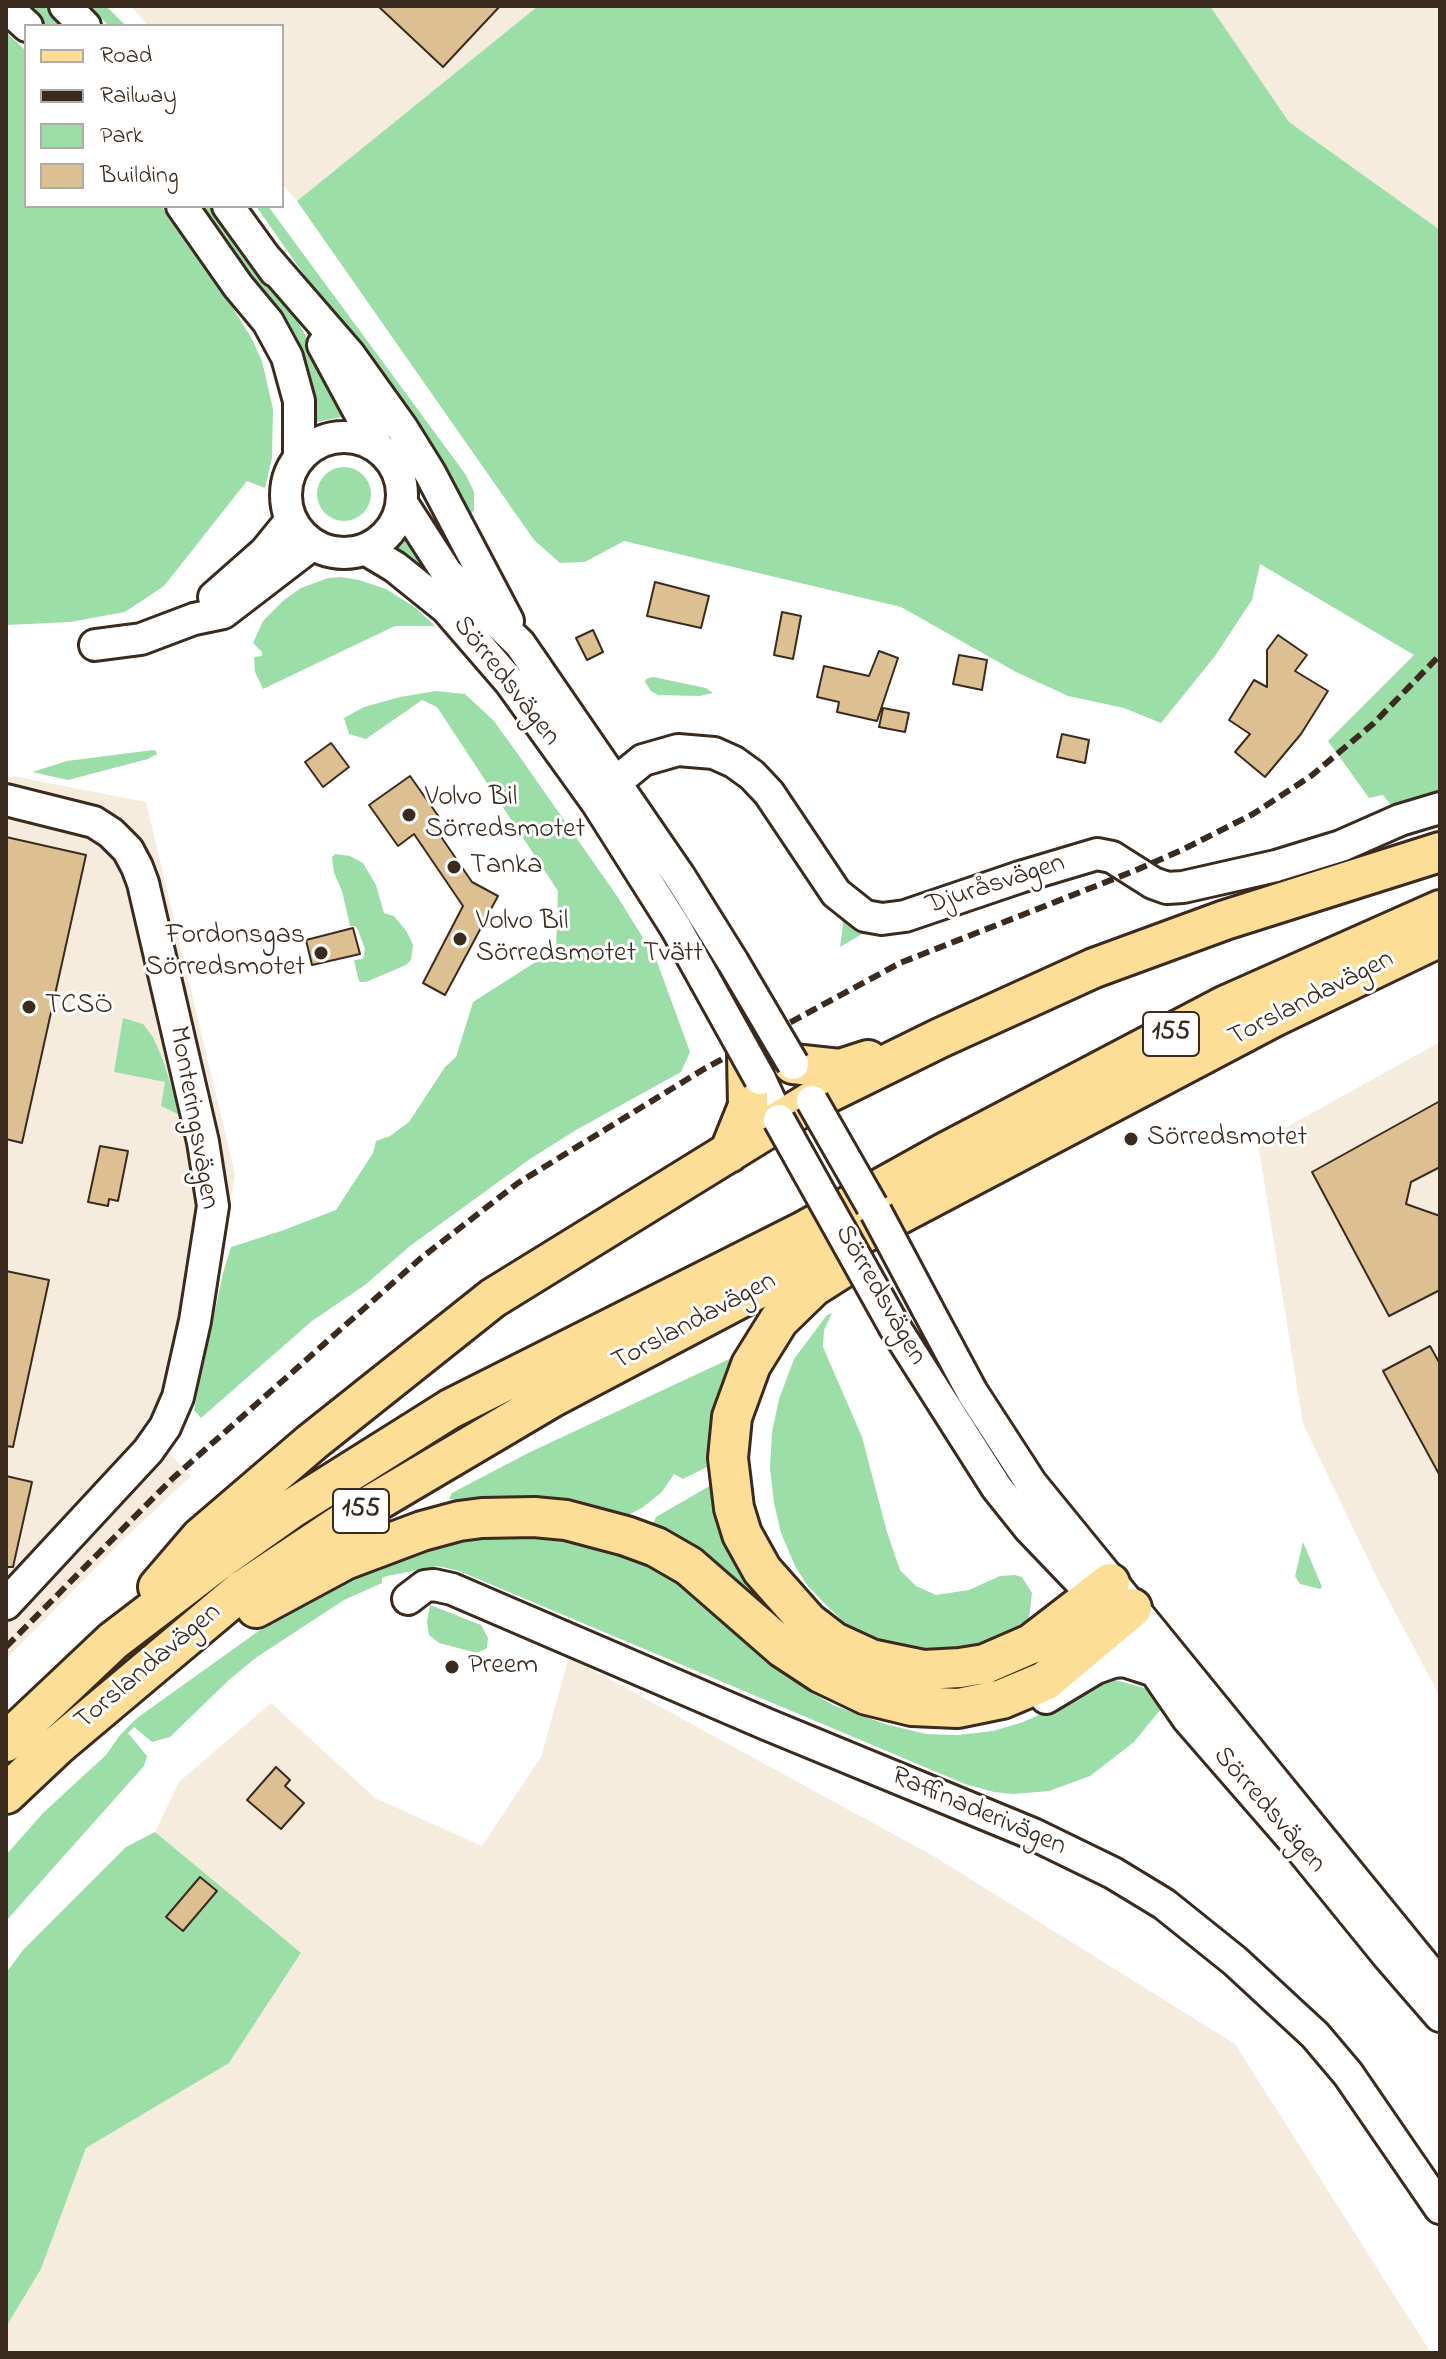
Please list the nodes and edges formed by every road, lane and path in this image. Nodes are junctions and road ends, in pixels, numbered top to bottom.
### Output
1 (65, 6) edge
2 (6, 7) edge
3 (25, 24) edge
4 (83, 24) edge
5 (183, 208) edge
6 (229, 208) edge
7 (265, 257) junction
8 (379, 449) junction
9 (299, 458) junction
10 (402, 503) junction
11 (291, 520) junction
12 (313, 544) junction
13 (365, 549) junction
14 (194, 619) junction
15 (520, 644) junction
16 (95, 645) dead end
17 (616, 782) junction
18 (6, 800) edge
19 (1440, 808) edge
20 (1440, 852) edge
21 (1440, 910) edge
22 (1440, 937) edge
23 (1440, 950) edge
24 (940, 1038) junction
25 (747, 1055) junction
26 (793, 1064) junction
27 (812, 1101) junction
28 (779, 1120) junction
29 (729, 1153) junction
30 (408, 1599) dead end
31 (1113, 1603) junction
32 (6, 1604) edge
33 (113, 1641) junction
34 (146, 1671) junction
35 (1155, 1671) junction
36 (974, 1705) junction
37 (6, 1742) edge
38 (6, 1794) edge
39 (1440, 1985) edge
40 (1440, 2016) edge
41 (1440, 2208) edge

1 - 4 street
2 - 3 street
5 - 9 street
6 - 7 street, Sörredsvägen
7 - 8 street, Sörredsvägen
7 - 15 street, Sörredsvägen
8 - 9 street
8 - 10 street, Sörredsvägen
9 - 11 street
10 - 13 street
10 - 15 street, Sörredsvägen
11 - 12 street
11 - 14 street
12 - 13 street
12 - 14 street
13 - 25 street, Sörredsvägen, bridge
14 - 16 street
15 - 17 street, Sörredsvägen
17 - 19 street, Djuråsvägen
17 - 26 street, Sörredsvägen, bridge
18 - 32 street, Monteringsvägen
20 - 24 main road
21 - 33 main road, Torslandavägen / 155
22 - 34 main road, Torslandavägen / 155
23 - 31 main road
24 - 26 main road
24 - 27 main road
25 - 28 street, Sörredsvägen, bridge
25 - 29 main road
26 - 27 street, Sörredsvägen
27 - 28 main road
27 - 31 street, Sörredsvägen, bridge
28 - 29 main road
28 - 31 street, Sörredsvägen, bridge
29 - 33 main road
30 - 41 street, Raffinaderivägen
31 - 35 street, Sörredsvägen
31 - 36 main road
31 - 39 street, Sörredsvägen
33 - 37 main road, Torslandavägen / 155
34 - 36 main road
34 - 38 main road, Torslandavägen / 155
35 - 36 street
35 - 40 street, Sörredsvägen

